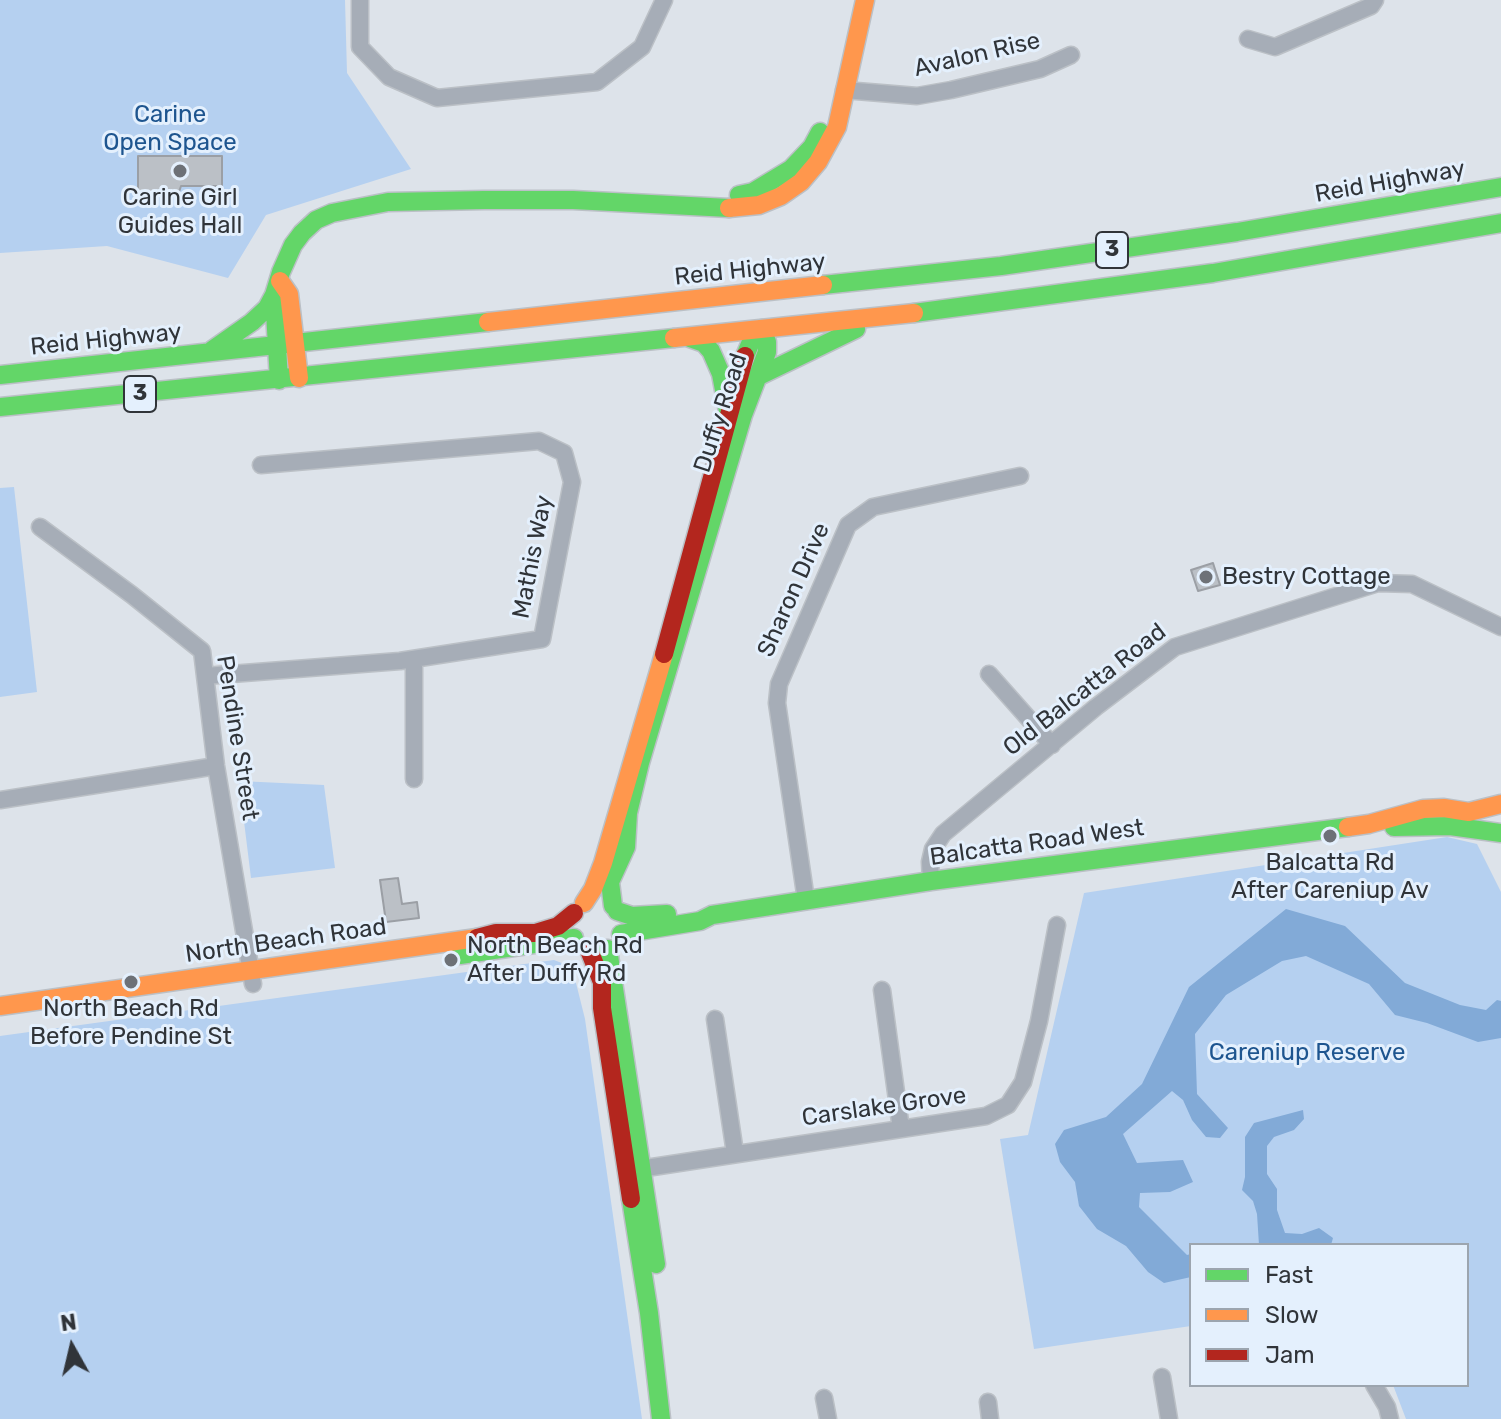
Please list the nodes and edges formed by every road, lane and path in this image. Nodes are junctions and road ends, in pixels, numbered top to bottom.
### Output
1 (360, 0) edge
2 (664, 0) edge
3 (865, 0) edge
4 (1375, 0) edge
5 (1248, 39) dead end
6 (1071, 55) dead end
7 (844, 90) junction
8 (1501, 187) edge
9 (1501, 223) edge
10 (277, 288) junction
11 (813, 288) junction
12 (720, 297) junction
13 (948, 309) junction
14 (762, 329) junction
15 (690, 338) junction
16 (295, 344) junction
17 (276, 346) junction
18 (207, 353) junction
19 (0, 375) edge
20 (759, 376) junction
21 (299, 378) junction
22 (279, 380) junction
23 (0, 407) edge
24 (728, 411) junction
25 (261, 465) dead end
26 (1020, 476) dead end
27 (40, 527) dead end
28 (1501, 627) edge
29 (414, 659) junction
30 (989, 674) dead end
31 (205, 676) junction
32 (1052, 745) junction
33 (216, 766) junction
34 (414, 779) dead end
35 (0, 800) edge
36 (1501, 804) edge
37 (1369, 824) junction
38 (1501, 833) edge
39 (931, 881) junction
40 (806, 900) junction
41 (579, 908) junction
42 (615, 908) junction
43 (712, 915) junction
44 (1057, 925) dead end
45 (621, 934) junction
46 (590, 946) junction
47 (252, 977) junction
48 (882, 990) dead end
49 (0, 1006) edge
50 (715, 1019) dead end
51 (0, 1022) edge
52 (901, 1129) junction
53 (735, 1153) junction
54 (635, 1170) junction
55 (1162, 1377) dead end
56 (1375, 1387) edge
57 (824, 1398) dead end
58 (661, 1419) edge
59 (675, 1419) edge
60 (828, 1419) edge
61 (1169, 1419) edge
62 (1390, 1419) edge

1 - 2 street
3 - 7 main road
4 - 5 street
6 - 7 street, Avalon Rise
7 - 10 main road
8 - 11 main road, Reid Highway / 3
9 - 13 main road, 3
10 - 16 main road
10 - 17 main road
10 - 18 main road
11 - 12 main road, Reid Highway / 3
11 - 14 main road
12 - 14 main road
12 - 16 main road, Reid Highway / 3
13 - 14 main road, 3
13 - 20 main road
14 - 15 main road, 3
14 - 20 main road, Duffy Road
14 - 24 main road, Duffy Road
15 - 21 main road, 3
15 - 24 main road
16 - 17 main road, Reid Highway / 3
16 - 21 main road
17 - 18 main road, Reid Highway / 3
17 - 22 main road
18 - 19 main road, Reid Highway / 3
20 - 42 main road, Duffy Road
21 - 22 main road, 3
22 - 23 main road, 3
24 - 41 main road, Duffy Road
25 - 29 street, Mathis Way
26 - 40 street, Sharon Drive
27 - 31 street, Pendine Street
28 - 32 street, Old Balcatta Road
29 - 31 street, Mathis Way
29 - 34 street
30 - 32 street
31 - 33 street, Pendine Street
32 - 39 street, Old Balcatta Road
33 - 35 street
33 - 47 street, Pendine Street
36 - 37 main road, Balcatta Road West
37 - 38 main road, Balcatta Road West
37 - 39 main road, Balcatta Road West
39 - 40 main road, Balcatta Road West
40 - 43 main road, Balcatta Road West
41 - 42 main road
41 - 46 main road
41 - 47 main road, North Beach Road
42 - 43 main road, Balcatta Road West
42 - 45 main road
43 - 45 main road, Balcatta Road West
44 - 52 street, Carslake Grove
45 - 46 main road
46 - 47 main road, North Beach Road
46 - 54 main road
47 - 49 main road, North Beach Road
47 - 51 main road, North Beach Road
48 - 52 street
50 - 53 street
52 - 53 street, Carslake Grove
53 - 54 street, Carslake Grove
54 - 58 main road
54 - 59 main road
55 - 61 street
56 - 62 street
57 - 60 street

